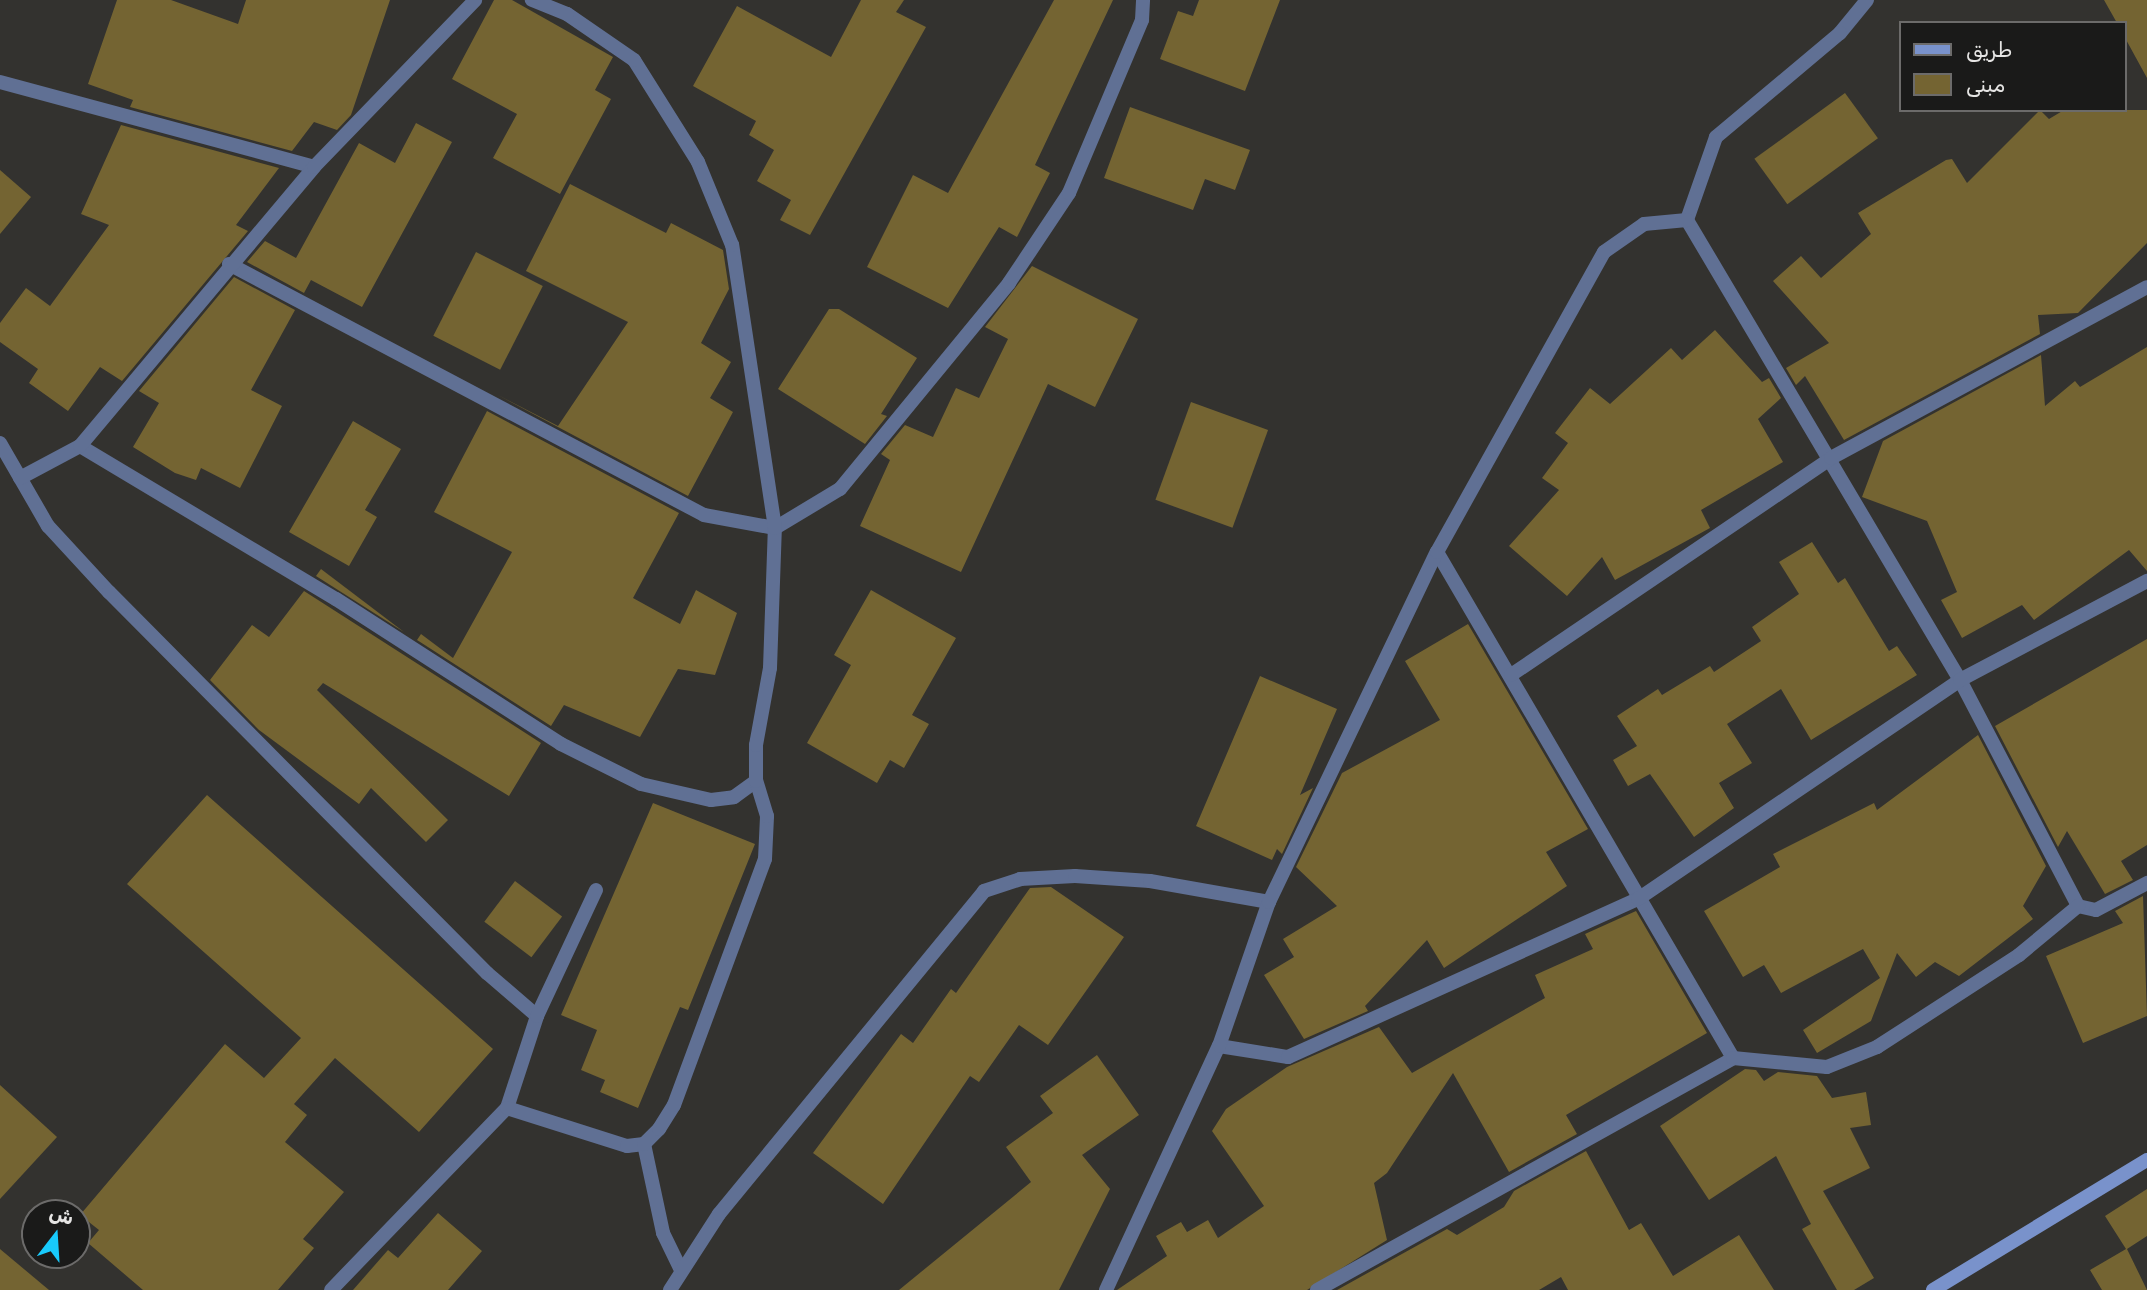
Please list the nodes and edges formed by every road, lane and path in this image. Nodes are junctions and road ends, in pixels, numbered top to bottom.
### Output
1 (475, 0) edge
2 (532, 0) edge
3 (1143, 0) edge
4 (1867, 0) edge
5 (0, 82) edge
6 (314, 167) junction
7 (1686, 220) junction
8 (229, 264) junction
9 (2147, 287) edge
10 (0, 443) edge
11 (80, 446) junction
12 (1832, 458) junction
13 (20, 478) junction
14 (775, 528) junction
15 (1437, 552) junction
16 (2147, 581) edge
17 (1511, 675) junction
18 (1960, 680) junction
19 (756, 781) junction
20 (2147, 883) edge
21 (596, 890) dead end
22 (1638, 899) junction
23 (1269, 902) junction
24 (2078, 906) junction
25 (537, 1016) junction
26 (1219, 1046) junction
27 (1733, 1058) junction
28 (507, 1108) junction
29 (644, 1144) junction
30 (2147, 1160) edge
31 (681, 1270) junction
32 (331, 1290) edge
33 (670, 1290) edge
34 (1106, 1290) edge
35 (1317, 1290) edge
36 (1933, 1290) edge

1 - 6 street
2 - 14 street
3 - 14 street
4 - 7 street
5 - 6 street
6 - 8 street
7 - 12 street
7 - 15 street
8 - 11 street
8 - 14 street
9 - 12 street
10 - 13 street
11 - 13 street
11 - 19 street
12 - 17 street
12 - 18 street
13 - 25 street
14 - 19 street
15 - 17 street
15 - 23 street
16 - 18 street
17 - 22 street
18 - 22 street
18 - 24 street
19 - 29 street
20 - 24 street
21 - 25 street
22 - 26 street
22 - 27 street
23 - 26 street
23 - 31 street
24 - 27 street
25 - 28 street
26 - 34 street
27 - 35 street
28 - 29 street
28 - 32 street
29 - 31 street
30 - 36 street
31 - 33 street

